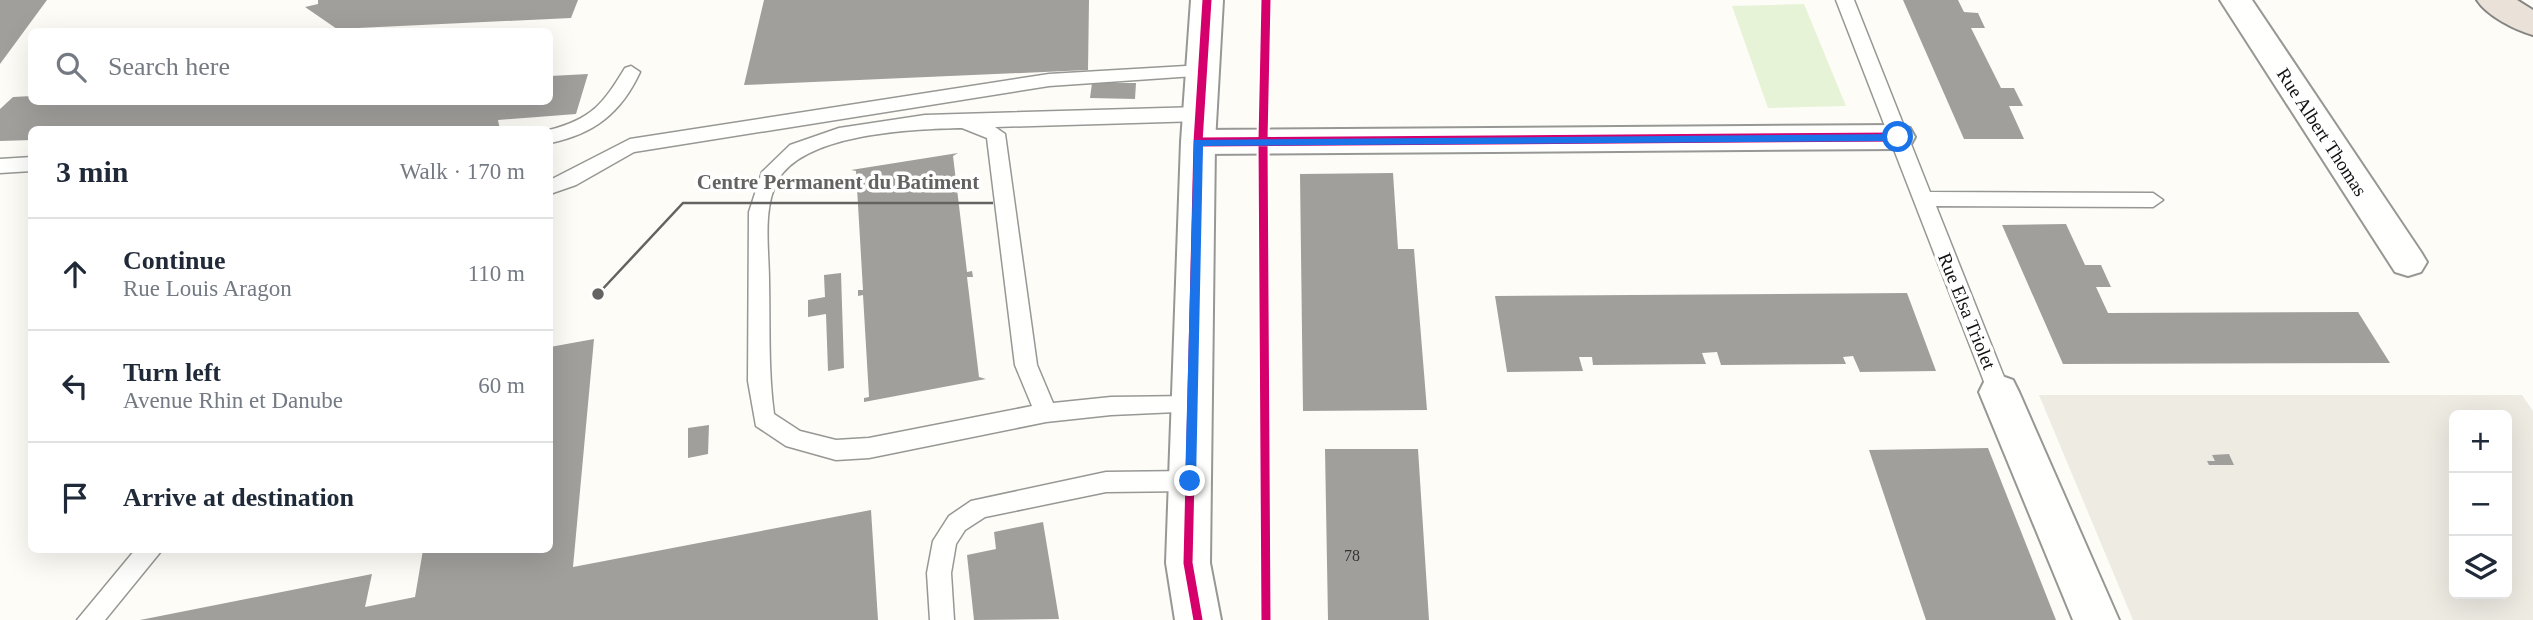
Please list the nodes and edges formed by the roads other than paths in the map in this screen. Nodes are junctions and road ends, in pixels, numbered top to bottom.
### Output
1 (1207, 0) edge
2 (1845, 0) edge
3 (2236, 0) edge
4 (2493, 0) edge
5 (2514, 0) edge
6 (2533, 23) edge
7 (1203, 71) junction
8 (631, 72) dead end
9 (959, 121) junction
10 (1199, 128) junction
11 (553, 135) edge
12 (1898, 137) junction
13 (28, 164) edge
14 (0, 166) edge
15 (553, 186) edge
16 (1923, 199) junction
17 (2153, 200) dead end
18 (2408, 262) dead end
19 (1999, 392) joint
20 (1191, 405) junction
21 (1046, 413) junction
22 (1190, 481) junction
23 (147, 553) edge
24 (89, 620) edge
25 (942, 620) edge
26 (1198, 620) edge
27 (2096, 620) edge

1 - 7 street
2 - 12 lane, Rue Elsa Triolet
3 - 18 street, Rue Albert Thomas
4 - 6 highway
5 - 6 highway
7 - 10 street
7 - 15 lane
8 - 11 lane
9 - 10 lane
9 - 21 lane
9 - 21 lane
10 - 12 street
10 - 20 street
12 - 16 lane, Rue Elsa Triolet
13 - 14 lane
16 - 17 lane
16 - 19 lane, Rue Elsa Triolet
19 - 27 street, Rue Elsa Triolet
20 - 21 lane
20 - 22 street
22 - 25 lane
22 - 26 street
23 - 24 lane

